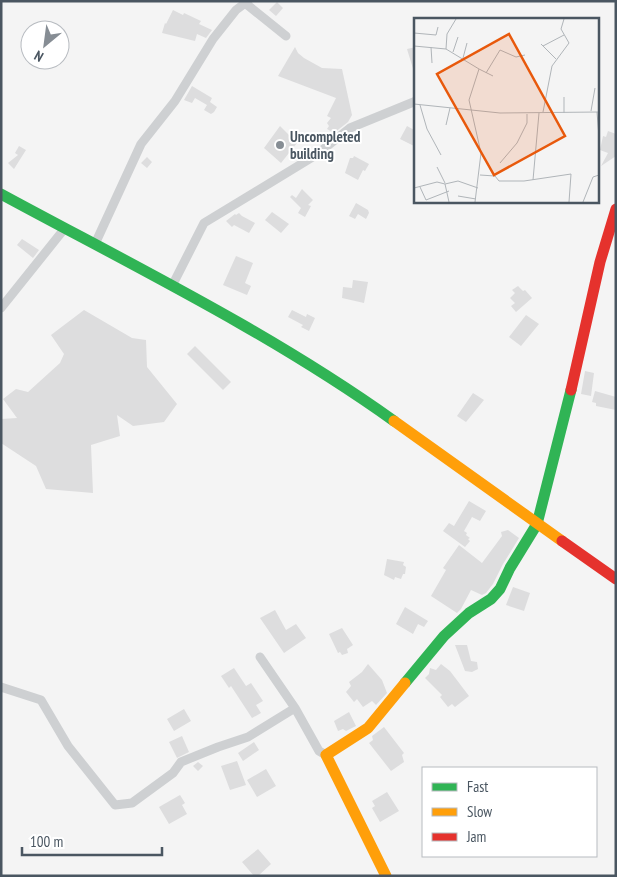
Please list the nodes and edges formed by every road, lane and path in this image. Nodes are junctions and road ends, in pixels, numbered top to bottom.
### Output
1 (247, 2) edge
2 (286, 36) dead end
3 (414, 102) edge
4 (1, 194) edge
5 (616, 209) edge
6 (65, 228) junction
7 (95, 244) junction
8 (172, 286) junction
9 (1, 308) edge
10 (537, 524) junction
11 (616, 579) edge
12 (260, 657) dead end
13 (1, 687) edge
14 (295, 708) junction
15 (326, 755) junction
16 (386, 876) edge

1 - 2 street
1 - 7 street
3 - 8 street
4 - 6 street
5 - 10 street
6 - 7 street
6 - 9 street
7 - 8 street
8 - 10 street
10 - 11 street
10 - 15 street
12 - 14 street
13 - 14 street
14 - 15 street
15 - 16 street

